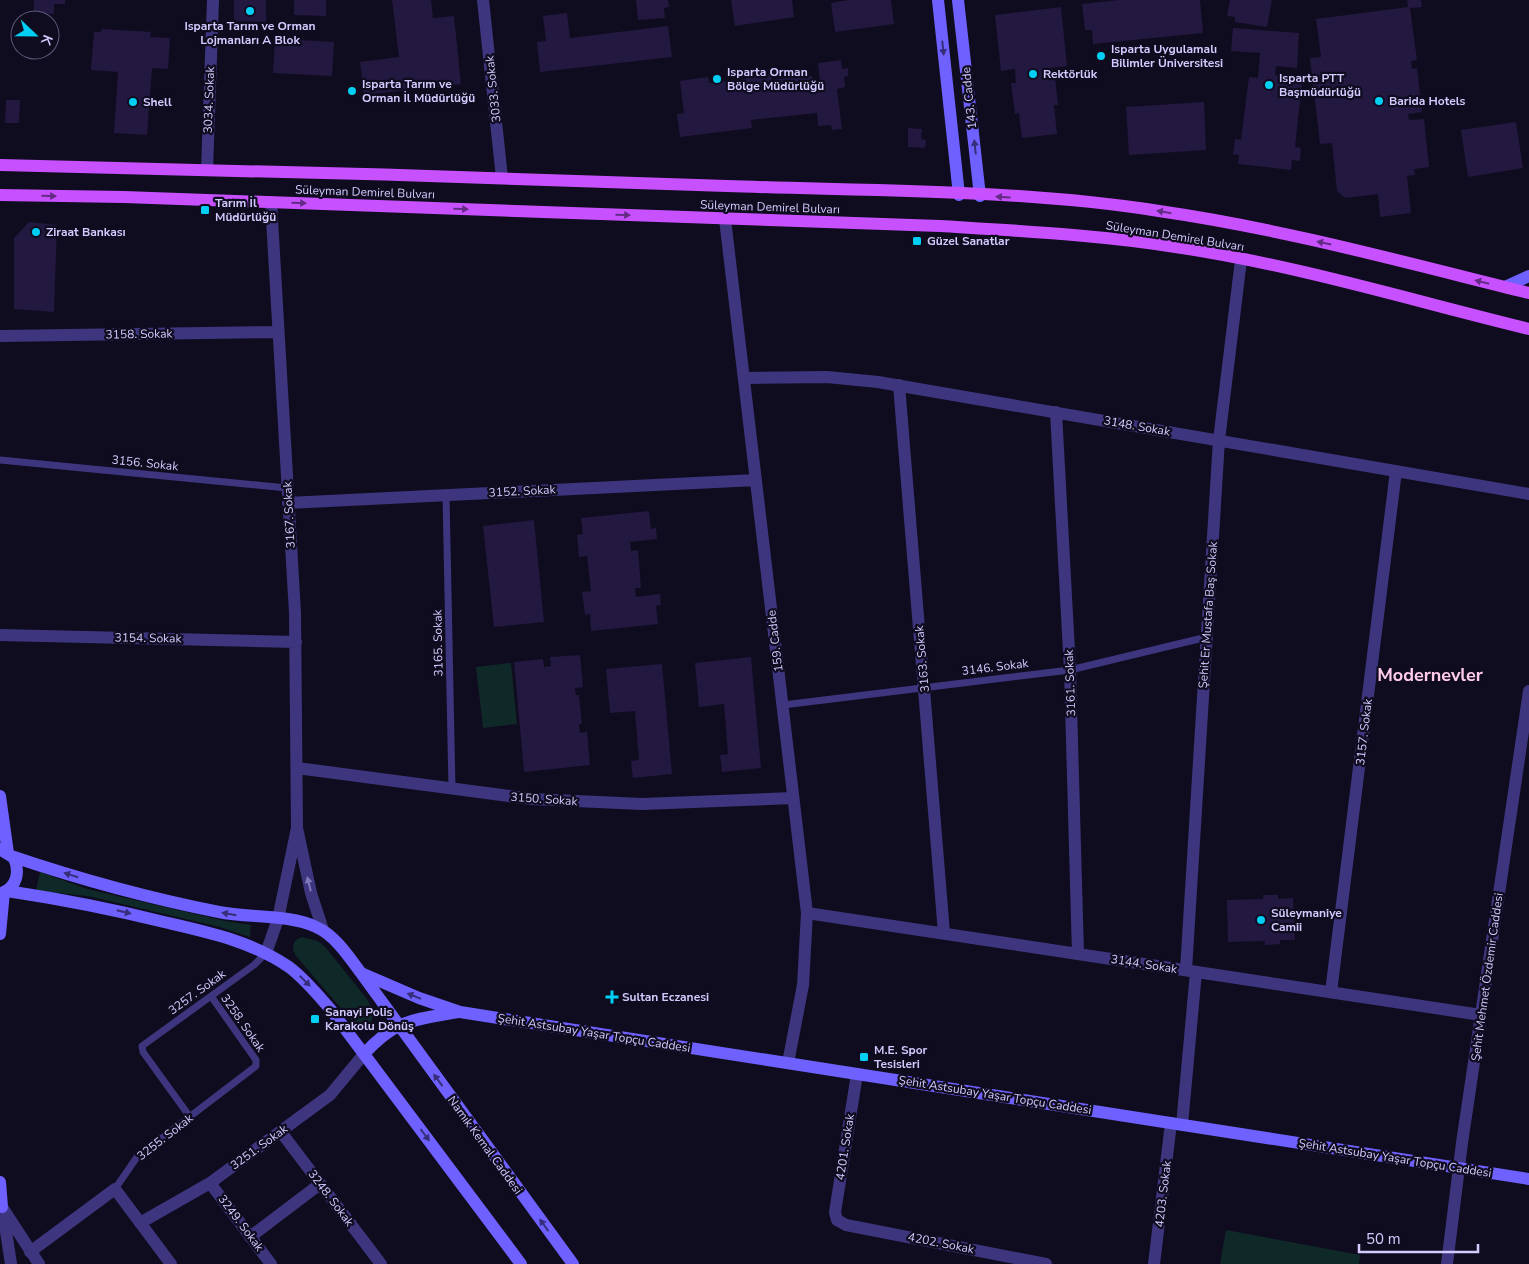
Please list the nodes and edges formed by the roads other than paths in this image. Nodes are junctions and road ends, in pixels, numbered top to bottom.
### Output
1 (213, 0) edge
2 (483, 0) edge
3 (938, 0) edge
4 (958, 0) edge
5 (0, 165) edge
6 (207, 170) junction
7 (502, 178) junction
8 (959, 194) junction
9 (0, 195) edge
10 (980, 196) junction
11 (271, 202) junction
12 (725, 219) junction
13 (1241, 260) junction
14 (1529, 276) edge
15 (1505, 287) junction
16 (1529, 293) edge
17 (1529, 328) edge
18 (278, 332) junction
19 (0, 336) edge
20 (744, 378) junction
21 (899, 385) junction
22 (1056, 412) junction
23 (1219, 440) junction
24 (0, 460) edge
25 (1396, 471) junction
26 (756, 480) junction
27 (287, 488) junction
28 (1529, 494) edge
29 (446, 495) junction
30 (288, 503) junction
31 (0, 635) edge
32 (1207, 637) junction
33 (296, 642) junction
34 (1070, 670) junction
35 (924, 688) junction
36 (1529, 690) edge
37 (782, 705) junction
38 (297, 768) junction
39 (452, 790) junction
40 (0, 796) edge
41 (794, 798) junction
42 (297, 828) junction
43 (6, 852) edge
44 (4, 892) edge
45 (807, 913) junction
46 (278, 919) junction
47 (323, 930) junction
48 (944, 933) junction
49 (0, 934) edge
50 (266, 953) junction
51 (1078, 954) junction
52 (1191, 971) junction
53 (361, 973) junction
54 (1331, 992) junction
55 (211, 996) junction
56 (460, 1012) junction
57 (1481, 1015) junction
58 (398, 1025) junction
59 (364, 1054) junction
60 (788, 1063) junction
61 (257, 1064) joint
62 (857, 1074) junction
63 (190, 1117) junction
64 (1177, 1124) junction
65 (281, 1132) junction
66 (1459, 1168) junction
67 (1529, 1179) edge
68 (0, 1182) edge
69 (210, 1183) junction
70 (320, 1184) junction
71 (115, 1188) junction
72 (1, 1205) edge
73 (837, 1220) joint
74 (140, 1223) junction
75 (250, 1237) junction
76 (30, 1252) junction
77 (11, 1264) edge
78 (39, 1264) edge
79 (170, 1264) edge
80 (271, 1264) edge
81 (381, 1264) edge
82 (521, 1264) edge
83 (573, 1264) edge
84 (1046, 1264) edge
85 (1154, 1264) edge
86 (1447, 1264) edge

1 - 6 street, 3034. Sokak
2 - 7 street, 3033. Sokak
3 -> 8 street, 143. Cadde
10 -> 4 street, 143. Cadde
5 - 6 main road
6 - 7 main road
7 - 8 main road
8 - 10 main road
9 -> 11 main road, Süleyman Demirel Bulvarı
15 -> 10 main road
11 -> 12 main road, Süleyman Demirel Bulvarı
11 - 18 street, 3167. Sokak
12 - 13 main road, Süleyman Demirel Bulvarı
12 - 20 street, 159. Cadde
13 - 17 main road, Süleyman Demirel Bulvarı
13 - 23 street, Şehit Er Mustafa Baş Sokak
14 - 15 street
15 - 16 main road
18 - 19 street, 3158. Sokak
18 - 27 street, 3167. Sokak
20 - 21 street, 3148. Sokak
20 - 26 street, 159. Cadde
21 - 22 street, 3148. Sokak
21 - 35 street, 3163. Sokak
22 - 23 street, 3148. Sokak
22 - 34 street, 3161. Sokak
23 - 25 street, 3148. Sokak
23 - 32 street, Şehit Er Mustafa Baş Sokak
24 - 27 lane, 3156. Sokak
25 - 28 street, 3148. Sokak
25 - 54 street, 3157. Sokak
26 - 29 street, 3152. Sokak
26 - 37 street, 159. Cadde
27 - 30 street, 3167. Sokak
29 - 30 street, 3152. Sokak
29 - 39 lane, 3165. Sokak
30 - 33 street, 3167. Sokak
31 - 33 street, 3154. Sokak
32 - 34 lane, 3146. Sokak
32 - 52 street, Şehit Er Mustafa Baş Sokak
33 - 38 street, 3167. Sokak
34 - 35 lane, 3146. Sokak
34 - 51 street, 3161. Sokak
35 - 37 lane, 3146. Sokak
35 - 48 street, 3163. Sokak
36 - 57 street, Şehit Mehmet Özdemir Caddesi
37 - 41 street, 159. Cadde
38 - 39 street, 3150. Sokak
38 - 42 street, 3167. Sokak
39 - 41 street, 3150. Sokak
40 - 43 street
41 - 45 street, 159. Cadde
42 - 46 street, 3167. Sokak
47 -> 42 street, 3167. Sokak
43 - 44 street
46 -> 43 street, Şehit Astsubay Yaşar Topçu Caddesi
44 - 49 street
44 -> 50 street
45 - 48 street, 3144. Sokak
45 - 60 street, 159. Cadde
46 - 47 street, Şehit Astsubay Yaşar Topçu Caddesi
46 - 50 street, 3167. Sokak
47 - 53 street, Şehit Astsubay Yaşar Topçu Caddesi
48 - 51 street, 3144. Sokak
50 - 55 lane, 3257. Sokak
50 -> 59 street
51 - 52 street, 3144. Sokak
52 - 54 street, 3144. Sokak
52 - 64 street, Şehit Er Mustafa Baş Sokak
56 -> 53 street, Şehit Astsubay Yaşar Topçu Caddesi
53 - 58 street, Şehit Astsubay Yaşar Topçu Caddesi
54 - 57 street, 3144. Sokak
55 - 61 lane, 3258. Sokak
55 - 63 lane, 3257. Sokak
56 - 58 street, Şehit Astsubay Yaşar Topçu Caddesi
56 - 60 street, Şehit Astsubay Yaşar Topçu Caddesi
57 - 66 street, Şehit Mehmet Özdemir Caddesi
58 - 59 street, Şehit Astsubay Yaşar Topçu Caddesi
83 -> 58 street, Namık Kemal Caddesi
59 - 65 street, 3251. Sokak
59 -> 82 street
60 - 62 street, Şehit Astsubay Yaşar Topçu Caddesi
61 - 63 lane, 3255. Sokak
62 - 64 street, Şehit Astsubay Yaşar Topçu Caddesi
62 - 73 street, 4201. Sokak
63 - 71 lane, 3255. Sokak
64 - 66 street, Şehit Astsubay Yaşar Topçu Caddesi
64 - 85 street, 4203. Sokak
65 - 69 street, 3251. Sokak
65 - 70 street, 3248. Sokak
66 - 67 street, Şehit Astsubay Yaşar Topçu Caddesi
66 - 86 street, Şehit Mehmet Özdemir Caddesi
68 - 72 street
69 - 74 street, 3251. Sokak
69 - 75 street, 3249. Sokak
70 - 75 street
70 - 81 street, 3248. Sokak
71 - 74 street
71 - 76 street, 3255. Sokak
72 - 76 street
72 - 77 street
73 - 84 street, 4202. Sokak
74 - 79 street
75 - 80 street, 3249. Sokak
76 - 78 street

